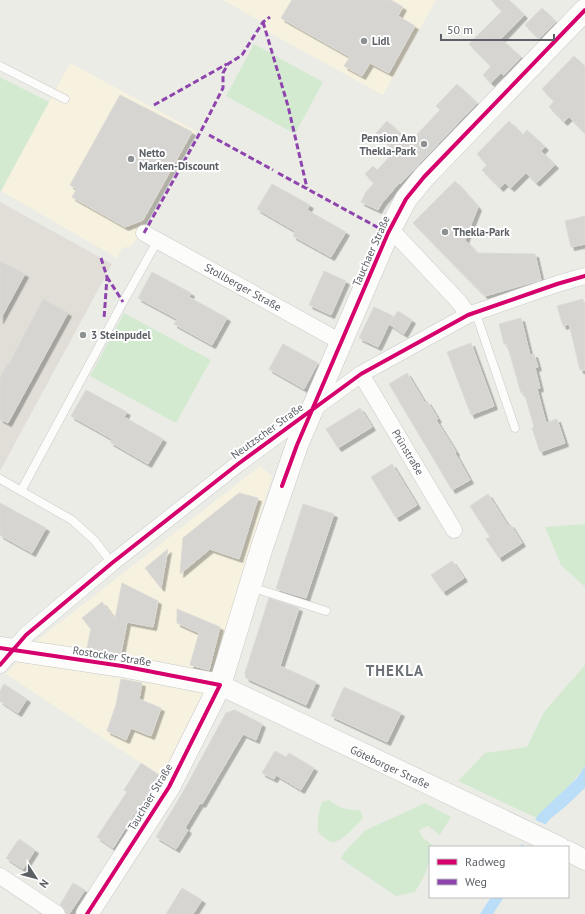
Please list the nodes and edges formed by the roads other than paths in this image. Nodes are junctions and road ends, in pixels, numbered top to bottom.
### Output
1 (585, 10) edge
2 (0, 66) edge
3 (64, 99) dead end
4 (144, 233) dead end
5 (388, 233) junction
6 (158, 240) junction
7 (585, 276) edge
8 (471, 313) junction
9 (342, 342) junction
10 (361, 374) junction
11 (313, 409) junction
12 (515, 428) dead end
13 (0, 479) edge
14 (21, 491) junction
15 (454, 530) dead end
16 (112, 563) junction
17 (250, 586) junction
18 (326, 611) dead end
19 (5, 655) edge
20 (220, 685) junction
21 (558, 846) edge
22 (569, 852) edge
23 (585, 860) edge
24 (0, 876) edge
25 (57, 914) edge
26 (87, 914) edge

1 - 5 main road, Tauchaer Straße
2 - 3 lane
4 - 6 street, Stollberger Straße
5 - 8 street, Tauchaer Straße
5 - 9 main road, Tauchaer Straße
6 - 9 street, Stollberger Straße
6 - 14 lane
7 - 8 street, Neutzscher Straße
8 - 10 street, Neutzscher Straße
8 - 12 lane
9 - 11 main road, Tauchaer Straße
10 - 11 street, Neutzscher Straße
10 - 15 street, Prünstraße
11 - 16 street, Neutzscher Straße
11 - 17 main road, Tauchaer Straße
13 - 14 lane
14 - 16 lane
16 - 19 street, Neutzscher Straße
17 - 18 lane
17 - 20 main road, Tauchaer Straße
19 - 20 main road, Rostocker Straße
20 - 21 street, Göteborger Straße
20 - 26 main road, Tauchaer Straße
22 - 23 street, Göteborger Straße
24 - 25 street

